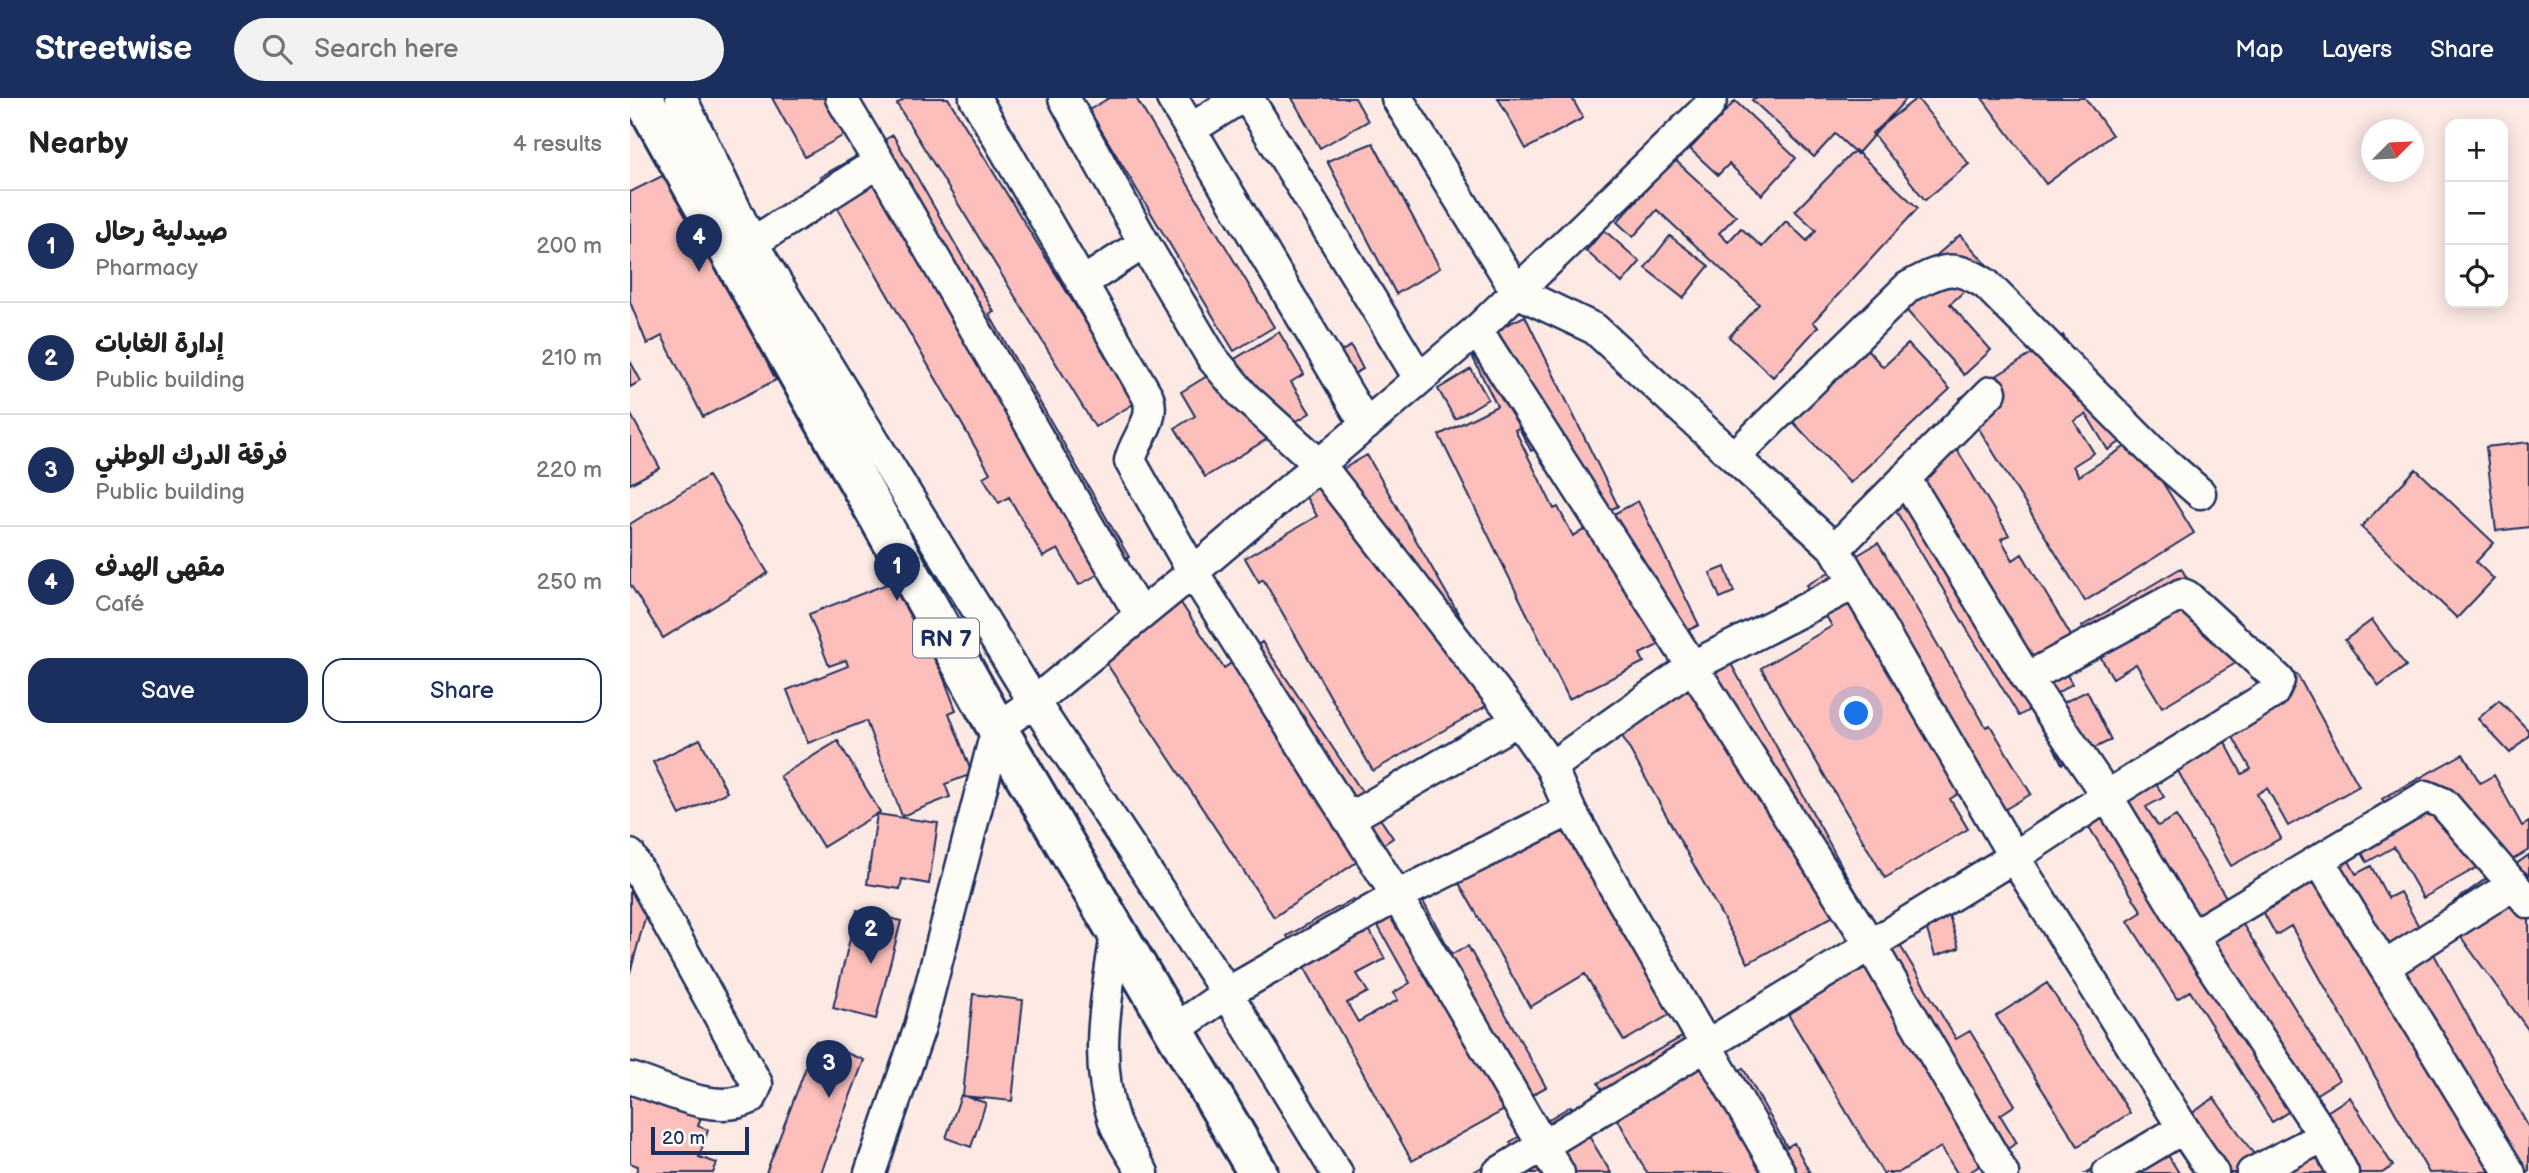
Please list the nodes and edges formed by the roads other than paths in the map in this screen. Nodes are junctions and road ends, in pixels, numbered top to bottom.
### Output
1 (643, 98) edge
2 (681, 98) edge
3 (841, 98) edge
4 (975, 98) edge
5 (1064, 98) edge
6 (1172, 98) edge
7 (1240, 98) edge
8 (1248, 98) edge
9 (1397, 98) edge
10 (1712, 98) edge
11 (1191, 130) junction
12 (879, 162) junction
13 (752, 243) junction
14 (1144, 243) junction
15 (1082, 283) junction
16 (1517, 292) junction
17 (1477, 330) junction
18 (1419, 378) junction
19 (1992, 392) dead end
20 (1366, 425) junction
21 (1734, 457) junction
22 (1319, 464) junction
23 (1905, 478) junction
24 (2200, 493) dead end
25 (1835, 549) junction
26 (1193, 572) junction
27 (1854, 584) junction
28 (1140, 615) junction
29 (1693, 666) junction
30 (2027, 678) junction
31 (1034, 702) junction
32 (1518, 720) junction
33 (997, 728) junction
34 (1552, 767) junction
35 (2107, 796) junction
36 (1570, 810) junction
37 (1348, 819) junction
38 (630, 855) edge
39 (2014, 856) junction
40 (2320, 862) junction
41 (2522, 894) edge
42 (1397, 896) junction
43 (1116, 933) junction
44 (2192, 936) junction
45 (1870, 944) junction
46 (2384, 967) junction
47 (1227, 993) junction
48 (1173, 1031) junction
49 (1704, 1046) junction
50 (630, 1078) edge
51 (2183, 1128) junction
52 (2323, 1136) junction
53 (1542, 1146) junction
54 (870, 1173) edge
55 (1143, 1173) edge
56 (1258, 1173) edge
57 (1337, 1173) edge
58 (1498, 1173) edge
59 (1559, 1173) edge
60 (1780, 1173) edge
61 (2003, 1173) edge
62 (2108, 1173) edge
63 (2213, 1173) edge
64 (2252, 1173) edge
65 (2343, 1173) edge
66 (2510, 1173) edge

1 - 33 main road, RN 7
2 - 13 street
3 - 12 street
4 - 15 street
5 - 14 street
6 - 11 street
7 - 11 street
8 - 18 street
9 - 16 street
10 - 16 street
11 - 20 street
12 - 13 street
12 - 28 street
13 - 31 street
14 - 15 street
14 - 22 street
15 - 26 street
16 - 17 street
16 - 21 street
17 - 18 street
17 - 29 street
18 - 20 street
19 - 23 street
20 - 22 street
21 - 24 street
21 - 25 street
22 - 26 street
22 - 32 street
23 - 25 street
23 - 30 street
25 - 27 street
26 - 28 street
26 - 37 street
27 - 29 street
27 - 39 street
28 - 31 street
29 - 34 street
29 - 45 street
30 - 35 street
30 - 35 street
31 - 33 street
31 - 47 street
32 - 34 street
32 - 37 street
33 - 43 main road, RN 7
33 - 54 street
34 - 36 street
35 - 39 street
35 - 44 street
36 - 42 street
36 - 49 street
37 - 42 street
38 - 50 street
39 - 45 street
39 - 51 street
40 - 41 street
40 - 44 street
40 - 46 street
41 - 46 street
42 - 47 street
42 - 53 street
43 - 48 main road, RN 7
43 - 55 street
44 - 52 street
45 - 49 street
45 - 61 street
46 - 66 street
47 - 48 street
47 - 57 street
48 - 56 main road, RN 7
49 - 53 street
49 - 60 street
51 - 62 street
51 - 63 street
52 - 64 street
52 - 65 street
53 - 58 street
53 - 59 street

